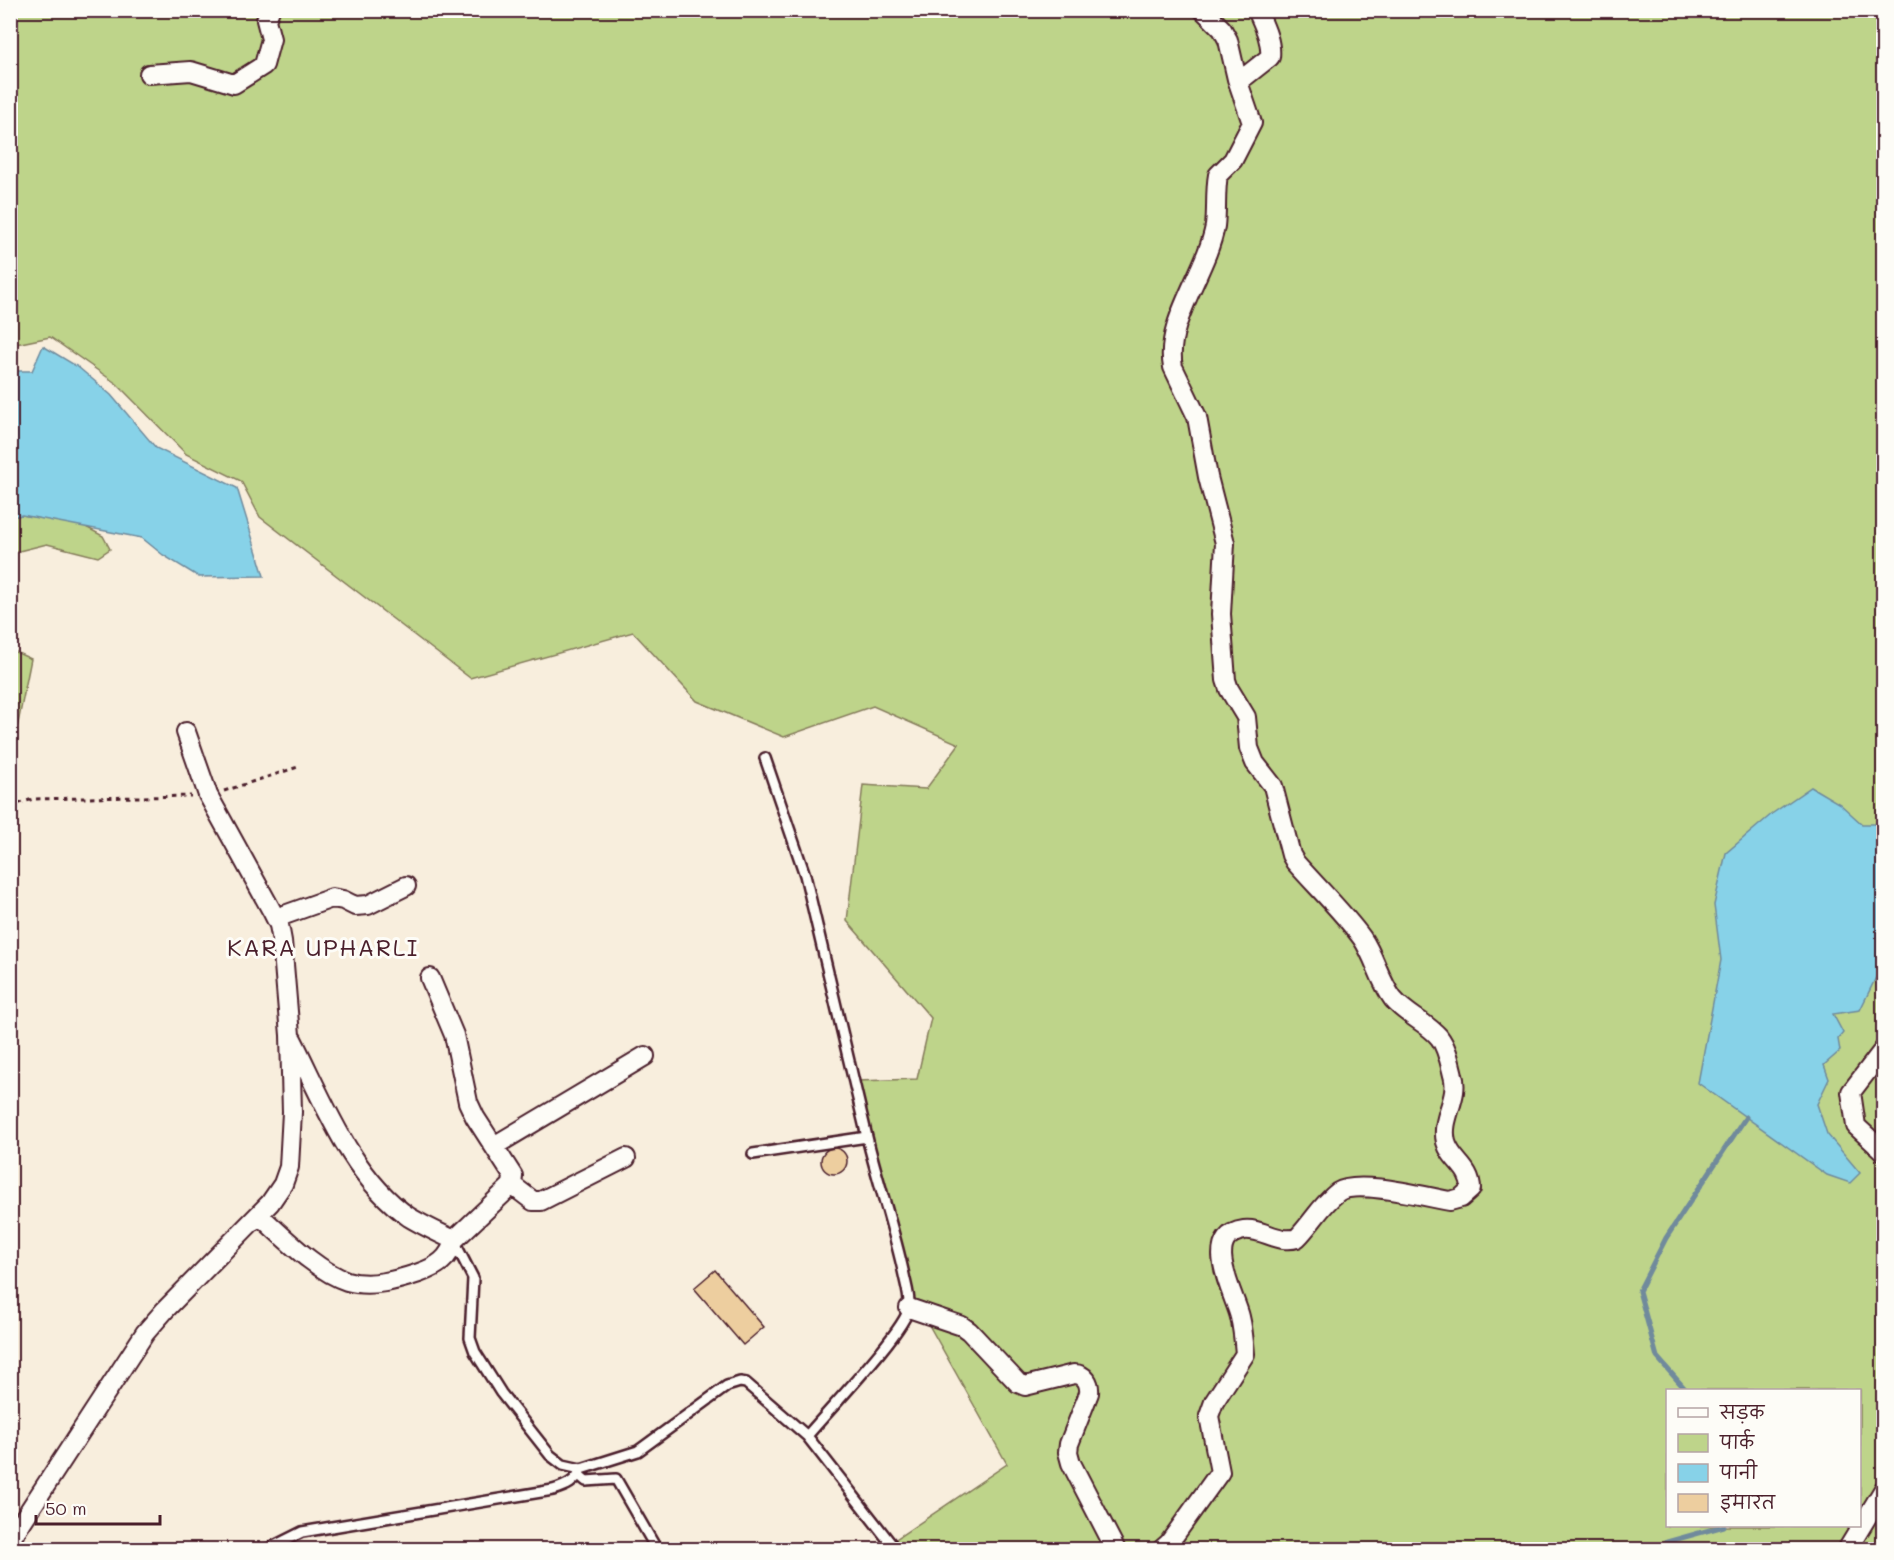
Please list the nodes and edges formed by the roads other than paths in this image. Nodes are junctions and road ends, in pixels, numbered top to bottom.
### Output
1 (270, 10) edge
2 (1203, 10) edge
3 (1257, 10) edge
4 (149, 74) dead end
5 (1237, 79) junction
6 (186, 732) dead end
7 (765, 758) dead end
8 (406, 886) dead end
9 (276, 918) junction
10 (430, 978) dead end
11 (290, 1035) junction
12 (1884, 1049) edge
13 (645, 1056) dead end
14 (867, 1137) junction
15 (495, 1146) junction
16 (1884, 1152) edge
17 (753, 1154) dead end
18 (626, 1158) dead end
19 (512, 1185) junction
20 (259, 1215) junction
21 (454, 1240) junction
22 (909, 1308) junction
23 (807, 1436) junction
24 (580, 1472) junction
25 (1884, 1489) edge
26 (1861, 1527) edge
27 (1861, 1527) edge
28 (10, 1540) edge
29 (266, 1550) edge
30 (657, 1550) edge
31 (896, 1550) edge
32 (1116, 1550) edge
33 (1161, 1550) edge
34 (1847, 1550) edge

1 - 4 street
2 - 5 street
3 - 5 street
5 - 33 street
6 - 9 street
7 - 14 lane
8 - 9 street
9 - 11 street
10 - 15 street
11 - 20 street
11 - 21 street
12 - 16 street
13 - 15 street
14 - 17 lane
14 - 22 lane
15 - 19 street
18 - 19 street
19 - 21 street
20 - 21 street
20 - 28 street
21 - 24 lane
22 - 23 lane
22 - 32 street
23 - 24 lane
23 - 31 lane
24 - 29 lane
24 - 30 lane
25 - 26 street
27 - 34 street

